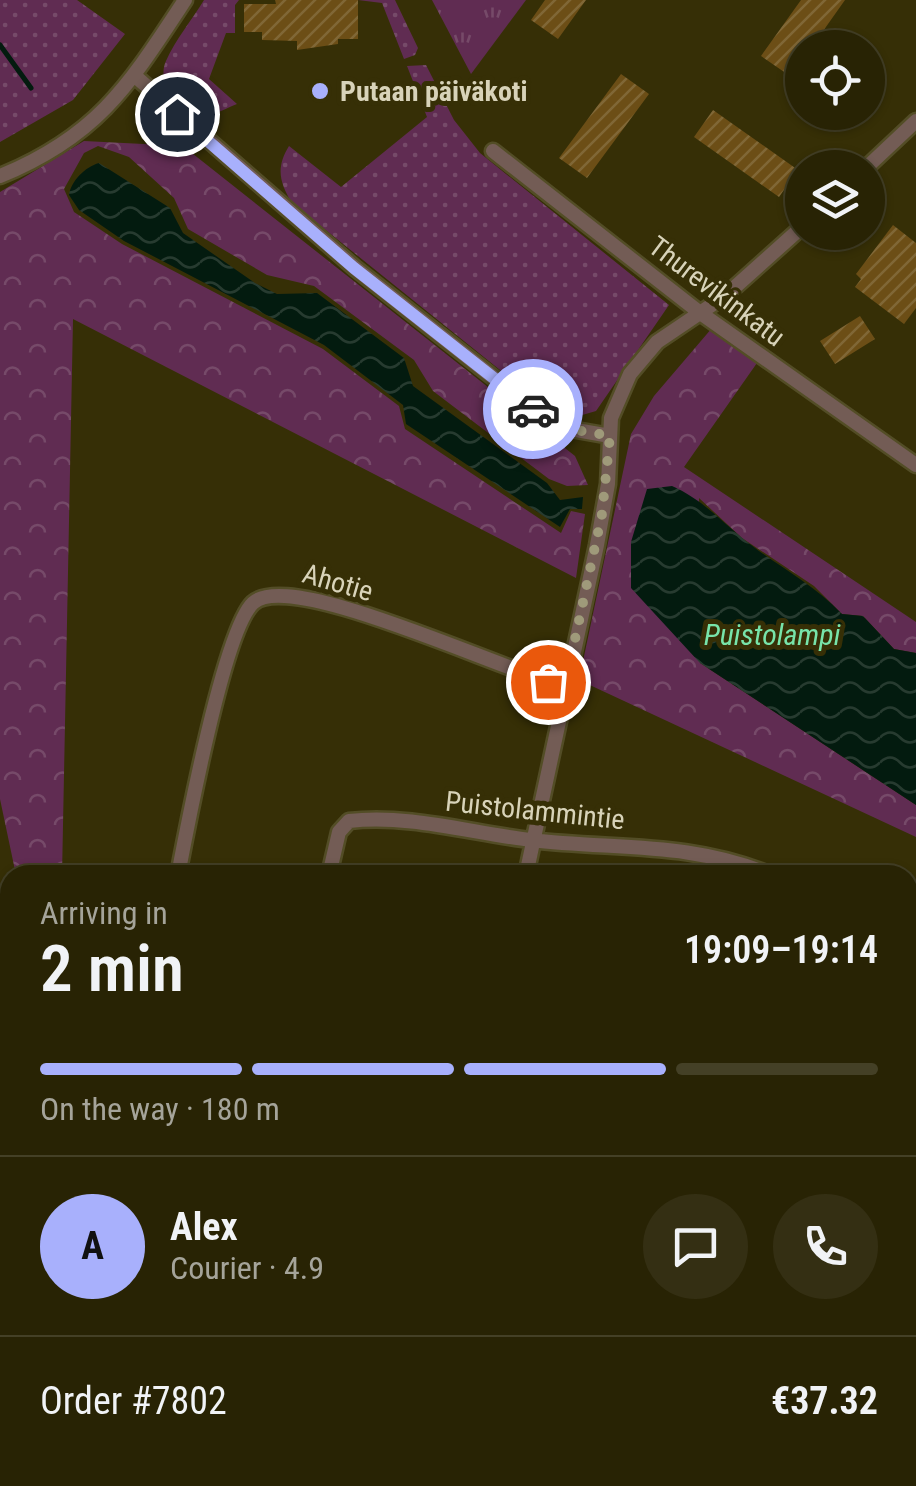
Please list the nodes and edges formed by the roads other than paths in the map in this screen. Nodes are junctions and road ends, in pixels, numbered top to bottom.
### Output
1 (185, 0) edge
2 (134, 76) junction
3 (916, 120) edge
4 (885, 150) edge
5 (492, 151) dead end
6 (0, 176) edge
7 (785, 241) edge
8 (700, 312) junction
9 (610, 436) junction
10 (916, 465) edge
11 (565, 686) junction
12 (534, 840) junction
13 (180, 865) edge
14 (331, 865) edge
15 (528, 865) edge
16 (741, 865) edge

1 - 2 street
2 - 6 street
2 - 9 street
3 - 4 street
5 - 8 street, Thurevikinkatu
7 - 8 street
8 - 9 street
8 - 10 street, Thurevikinkatu
9 - 11 street
11 - 12 street
11 - 13 street, Ahotie
12 - 14 street, Puistolammintie
12 - 15 street
12 - 16 street, Puistolammintie

